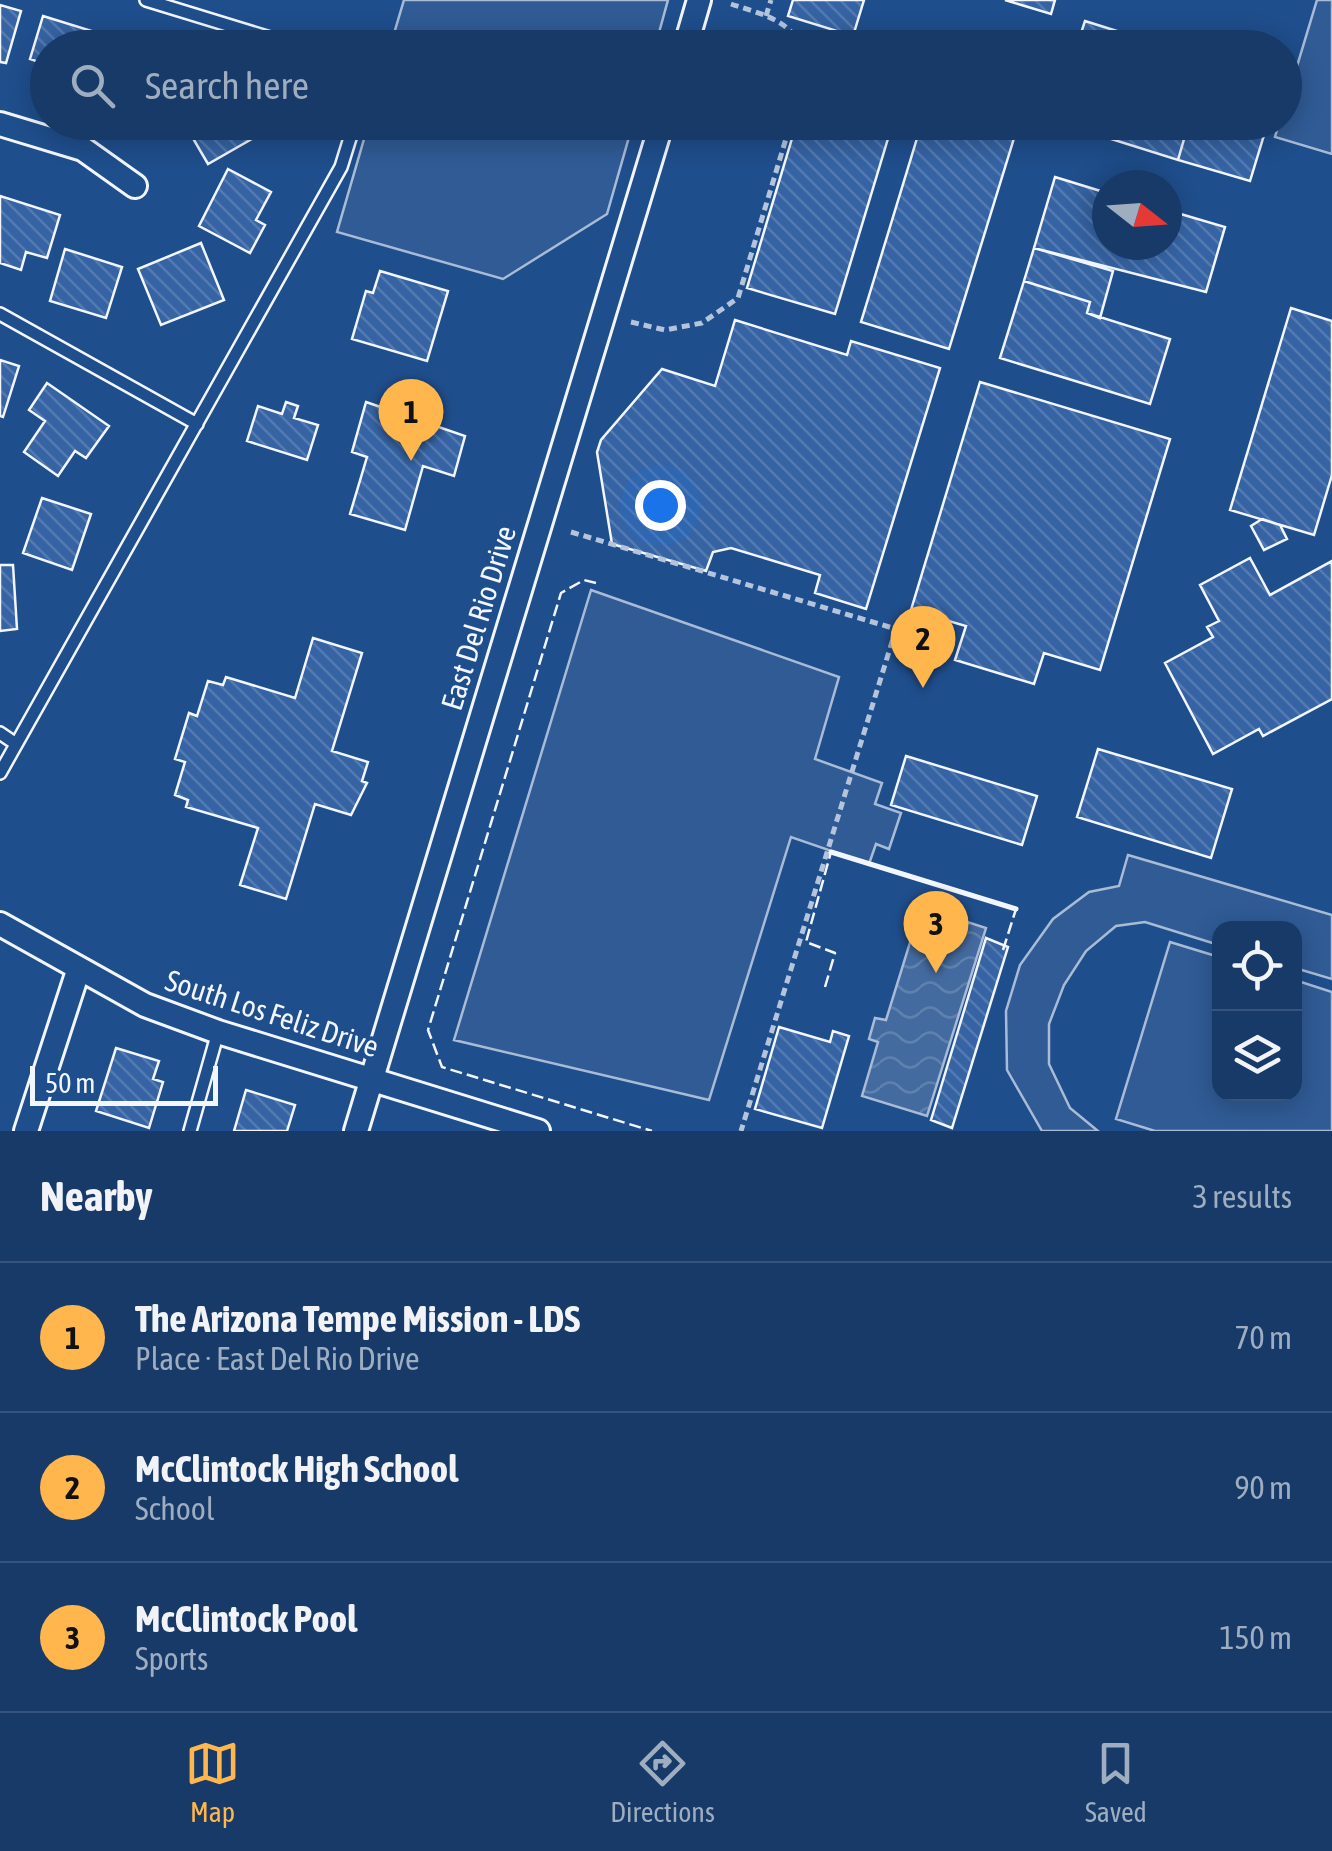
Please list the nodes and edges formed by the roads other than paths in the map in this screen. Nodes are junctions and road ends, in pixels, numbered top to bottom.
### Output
1 (146, 0) edge
2 (699, 0) edge
3 (244, 30) edge
4 (690, 30) edge
5 (0, 124) edge
6 (30, 133) edge
7 (53, 140) edge
8 (350, 140) edge
9 (657, 140) edge
10 (135, 186) dead end
11 (0, 314) edge
12 (198, 424) junction
13 (0, 733) edge
14 (16, 744) junction
15 (0, 772) edge
16 (0, 924) edge
17 (78, 970) junction
18 (218, 1032) junction
19 (371, 1078) junction
20 (529, 1130) edge
21 (26, 1131) edge
22 (190, 1131) edge
23 (356, 1131) edge

1 - 3 lane
2 - 4 street
5 - 6 street
7 - 10 street
8 - 12 lane
9 - 19 street, East Del Rio Drive
11 - 12 lane
12 - 14 lane
13 - 14 lane
14 - 15 lane
16 - 17 street, South Los Feliz Drive
17 - 18 street, South Los Feliz Drive
17 - 21 street
18 - 19 street, South Los Feliz Drive
18 - 22 lane
19 - 20 street, South Los Feliz Drive
19 - 23 street, East Del Rio Drive

